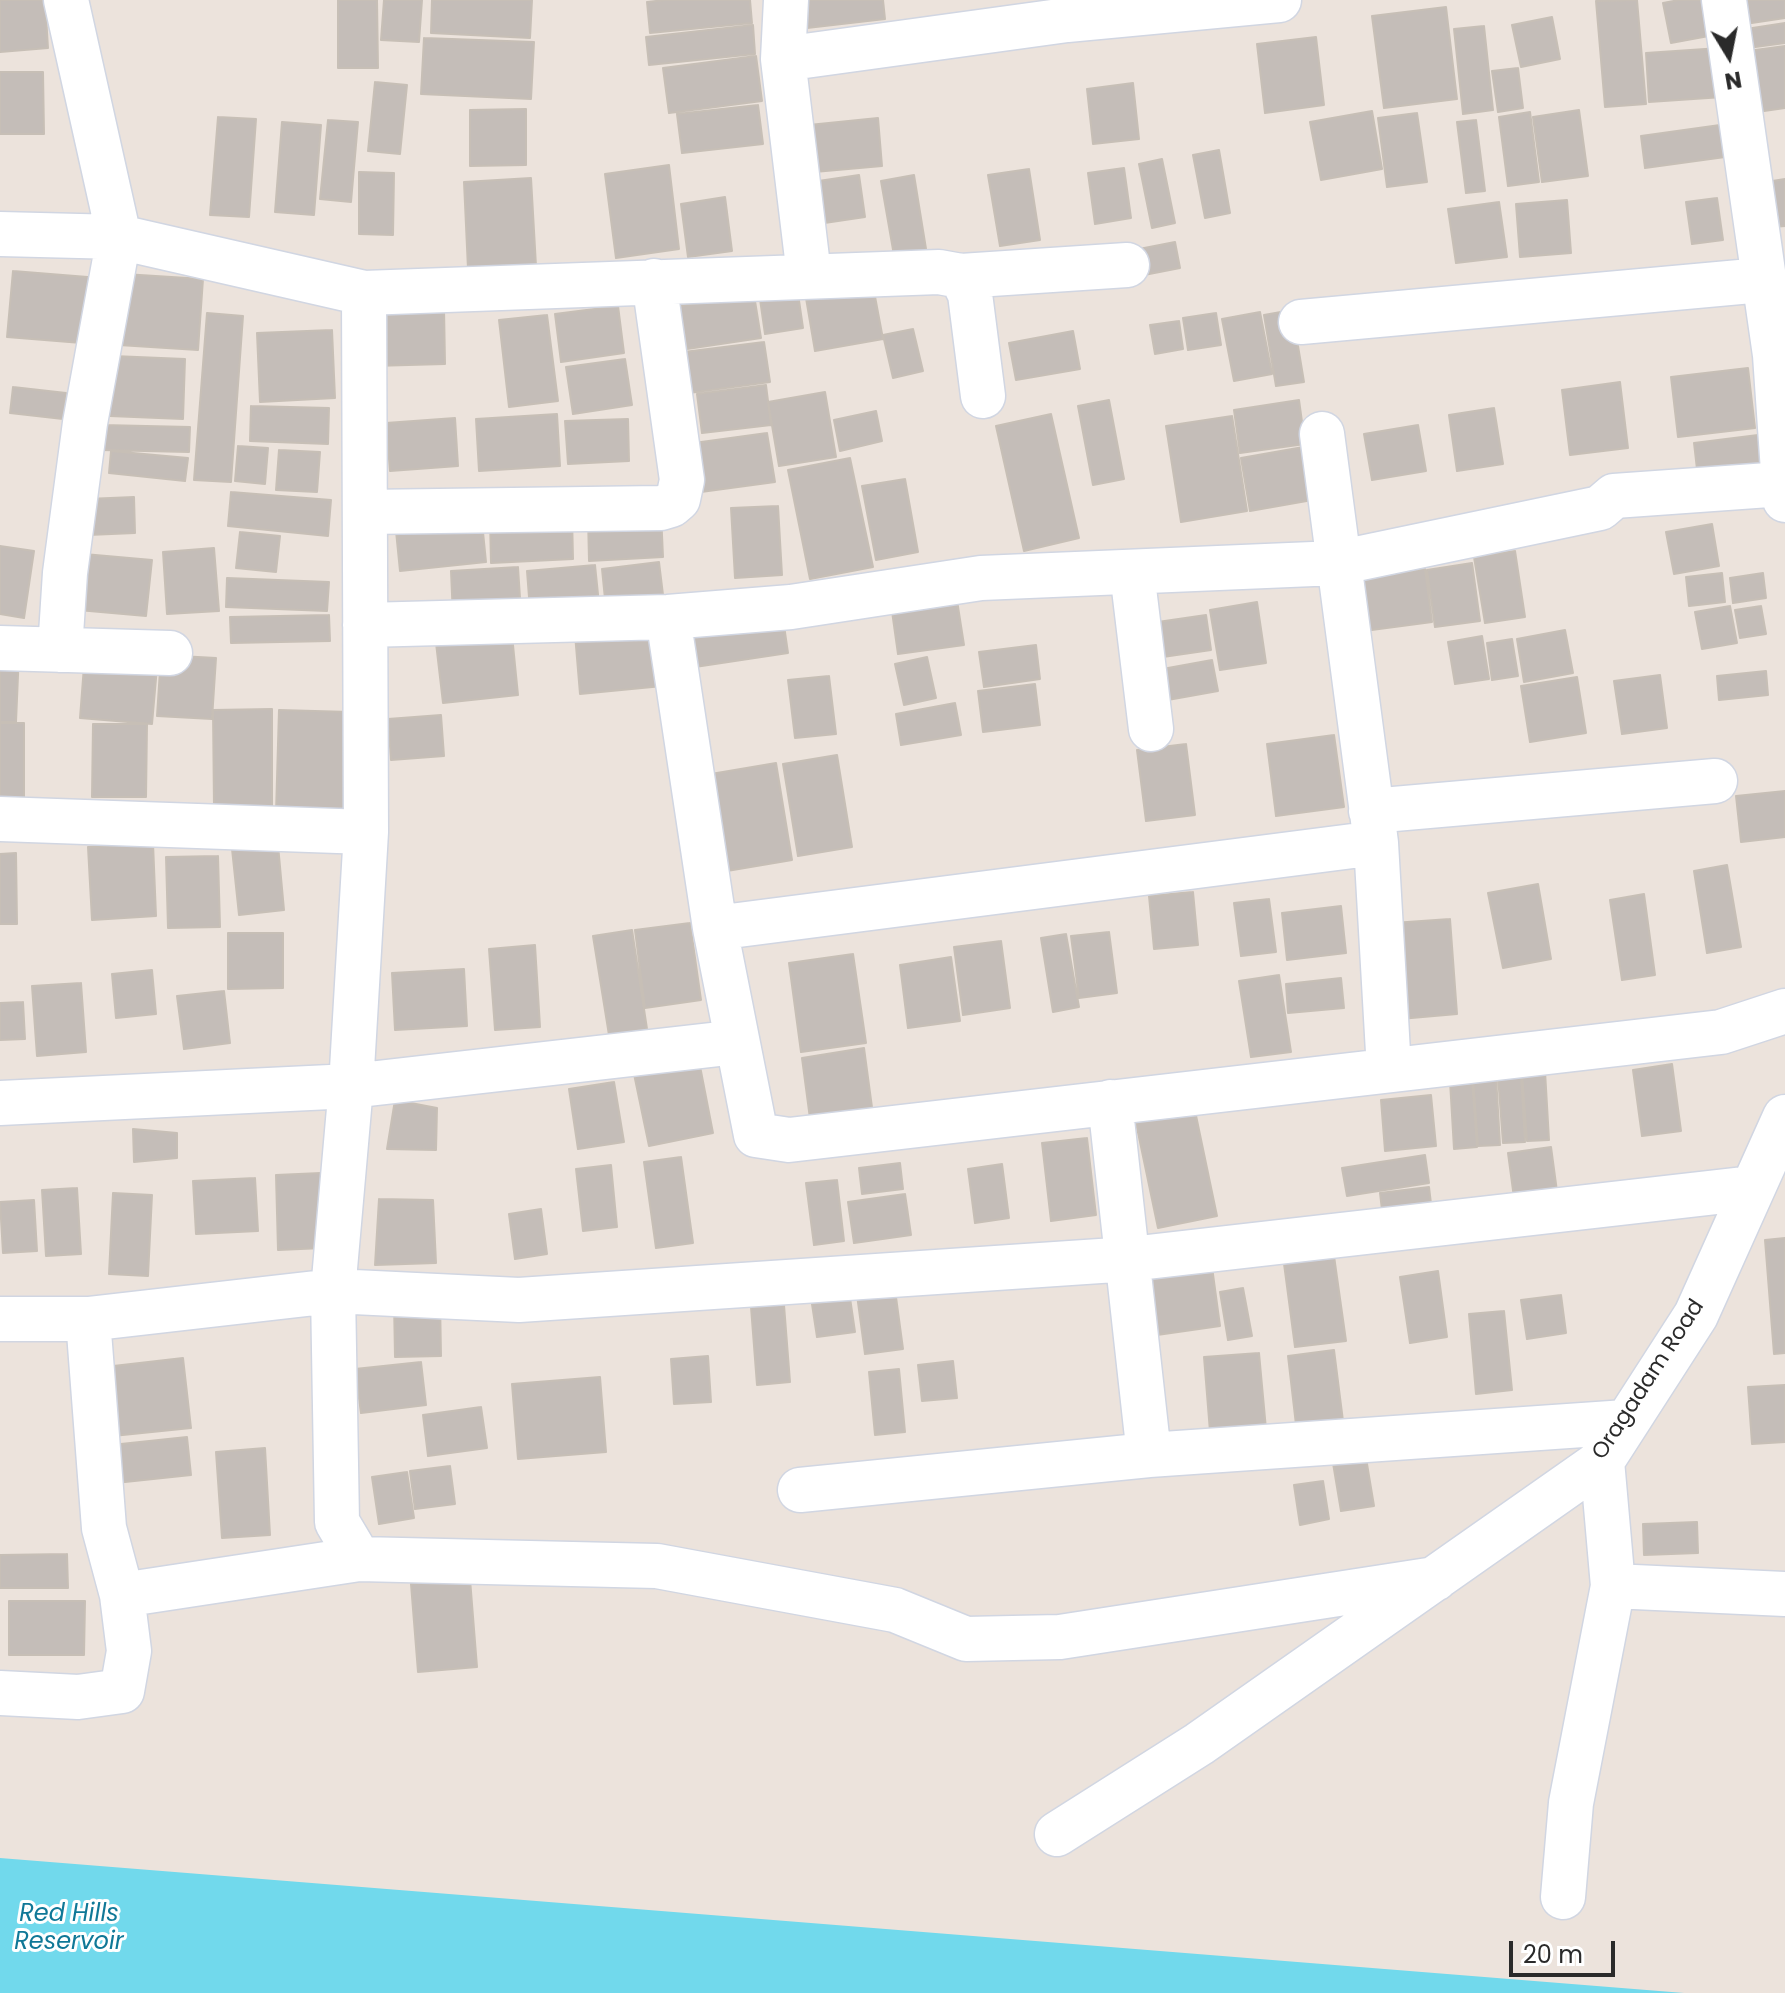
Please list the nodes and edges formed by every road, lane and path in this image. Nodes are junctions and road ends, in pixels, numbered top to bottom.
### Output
1 (66, 0) edge
2 (786, 0) edge
3 (1279, 0) edge
4 (1724, 0) edge
5 (1066, 10) edge
6 (783, 59) junction
7 (0, 234) edge
8 (119, 237) junction
9 (1127, 265) dead end
10 (809, 275) junction
11 (961, 276) junction
12 (1762, 280) junction
13 (654, 281) junction
14 (364, 293) junction
15 (1301, 322) dead end
16 (1780, 354) edge
17 (983, 396) dead end
18 (1322, 434) dead end
19 (1784, 492) edge
20 (365, 512) junction
21 (1337, 563) junction
22 (1132, 572) junction
23 (668, 617) junction
24 (365, 625) junction
25 (0, 648) edge
26 (60, 650) junction
27 (170, 653) dead end
28 (1151, 729) dead end
29 (1715, 781) dead end
30 (0, 819) edge
31 (1374, 827) junction
32 (366, 832) junction
33 (715, 928) junction
34 (1785, 1011) edge
35 (737, 1042) junction
36 (1389, 1070) junction
37 (351, 1086) junction
38 (1110, 1102) junction
39 (0, 1103) edge
40 (1785, 1117) edge
41 (1752, 1188) junction
42 (1130, 1259) junction
43 (333, 1291) junction
44 (0, 1319) edge
45 (88, 1319) junction
46 (1626, 1422) junction
47 (1149, 1455) junction
48 (1602, 1461) junction
49 (800, 1490) dead end
50 (359, 1559) junction
51 (1435, 1579) junction
52 (1613, 1586) junction
53 (1785, 1594) edge
54 (122, 1595) junction
55 (0, 1693) edge
56 (1057, 1834) dead end
57 (1563, 1897) dead end

1 - 8 street
2 - 6 street
3 - 5 street
4 - 12 street
5 - 6 street
6 - 10 street
7 - 8 street
8 - 14 street
8 - 26 street
9 - 11 street
10 - 11 street
10 - 13 street
11 - 17 street
12 - 15 street
12 - 16 street
13 - 14 street
13 - 20 street
14 - 20 street
16 - 19 street
18 - 21 street
19 - 21 street
20 - 24 street
21 - 22 street
21 - 31 street
22 - 23 street
22 - 28 street
23 - 24 street
23 - 33 street
24 - 32 street
25 - 26 street
26 - 27 street
29 - 31 street
30 - 32 street
31 - 33 street
31 - 36 street
32 - 37 street
33 - 35 street
34 - 36 street
35 - 37 street
35 - 38 street
36 - 38 street
37 - 39 street
37 - 43 street
38 - 42 street
40 - 41 street, Oragadam Road
41 - 42 street
41 - 46 street, Oragadam Road
42 - 43 street
42 - 47 street
43 - 45 street
43 - 50 street
44 - 45 street
45 - 54 street
46 - 47 street
46 - 48 street, Oragadam Road
47 - 49 street
48 - 51 street, Oragadam Road
48 - 52 street
50 - 51 street
50 - 54 street
51 - 56 street, Oragadam Road
52 - 53 street
52 - 57 street
54 - 55 street

